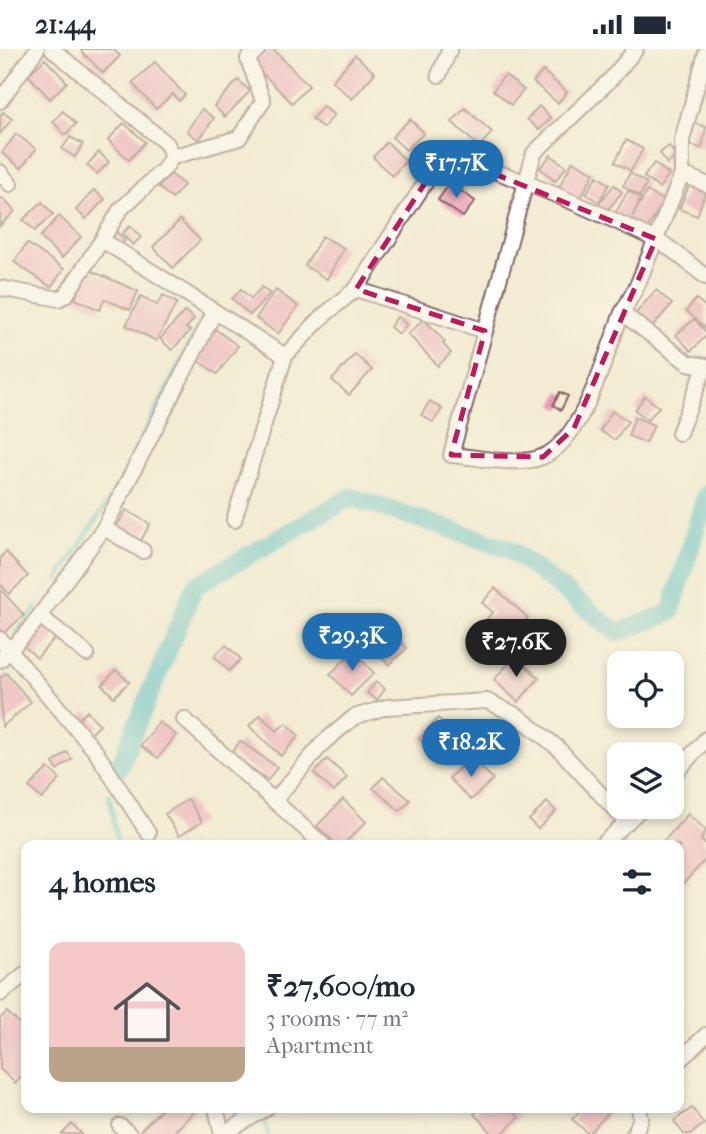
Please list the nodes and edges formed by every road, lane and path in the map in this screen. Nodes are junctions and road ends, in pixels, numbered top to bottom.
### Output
1 (37, 49) edge
2 (52, 49) edge
3 (258, 49) edge
4 (450, 49) edge
5 (636, 49) edge
6 (706, 53) edge
7 (439, 75) dead end
8 (0, 101) edge
9 (172, 157) junction
10 (682, 174) junction
11 (527, 180) junction
12 (706, 184) edge
13 (656, 239) junction
14 (102, 240) junction
15 (706, 277) edge
16 (0, 288) edge
17 (356, 289) junction
18 (214, 313) junction
19 (622, 313) junction
20 (485, 331) junction
21 (285, 356) junction
22 (706, 366) edge
23 (679, 433) dead end
24 (234, 520) dead end
25 (104, 528) junction
26 (143, 551) dead end
27 (40, 615) junction
28 (3, 650) edge
29 (88, 654) dead end
30 (184, 719) dead end
31 (705, 744) edge
32 (684, 765) edge
33 (274, 801) junction
34 (631, 819) edge
35 (627, 823) junction
36 (148, 833) dead end
37 (317, 840) edge
38 (608, 840) edge
39 (21, 977) edge
40 (0, 995) edge
41 (706, 1035) edge
42 (684, 1056) edge
43 (217, 1113) edge
44 (257, 1113) edge
45 (640, 1113) edge
46 (223, 1134) edge
47 (634, 1134) edge

1 - 8 street
2 - 9 street
3 - 9 street
4 - 7 street
5 - 11 street
6 - 10 street
9 - 14 street
10 - 12 street
10 - 13 street
11 - 13 street
11 - 17 street
11 - 20 street
13 - 15 street
13 - 19 street
14 - 16 street
14 - 18 street
17 - 20 street
17 - 21 street
18 - 21 street
18 - 25 street
19 - 20 street
19 - 22 street
21 - 24 street
22 - 23 street
25 - 26 street
25 - 27 street
27 - 28 street
27 - 29 street
28 - 36 street
30 - 33 street
31 - 32 street
33 - 35 street
33 - 37 street
34 - 35 street
35 - 38 street
39 - 40 street
41 - 42 street
43 - 46 street
44 - 46 street
45 - 47 street

